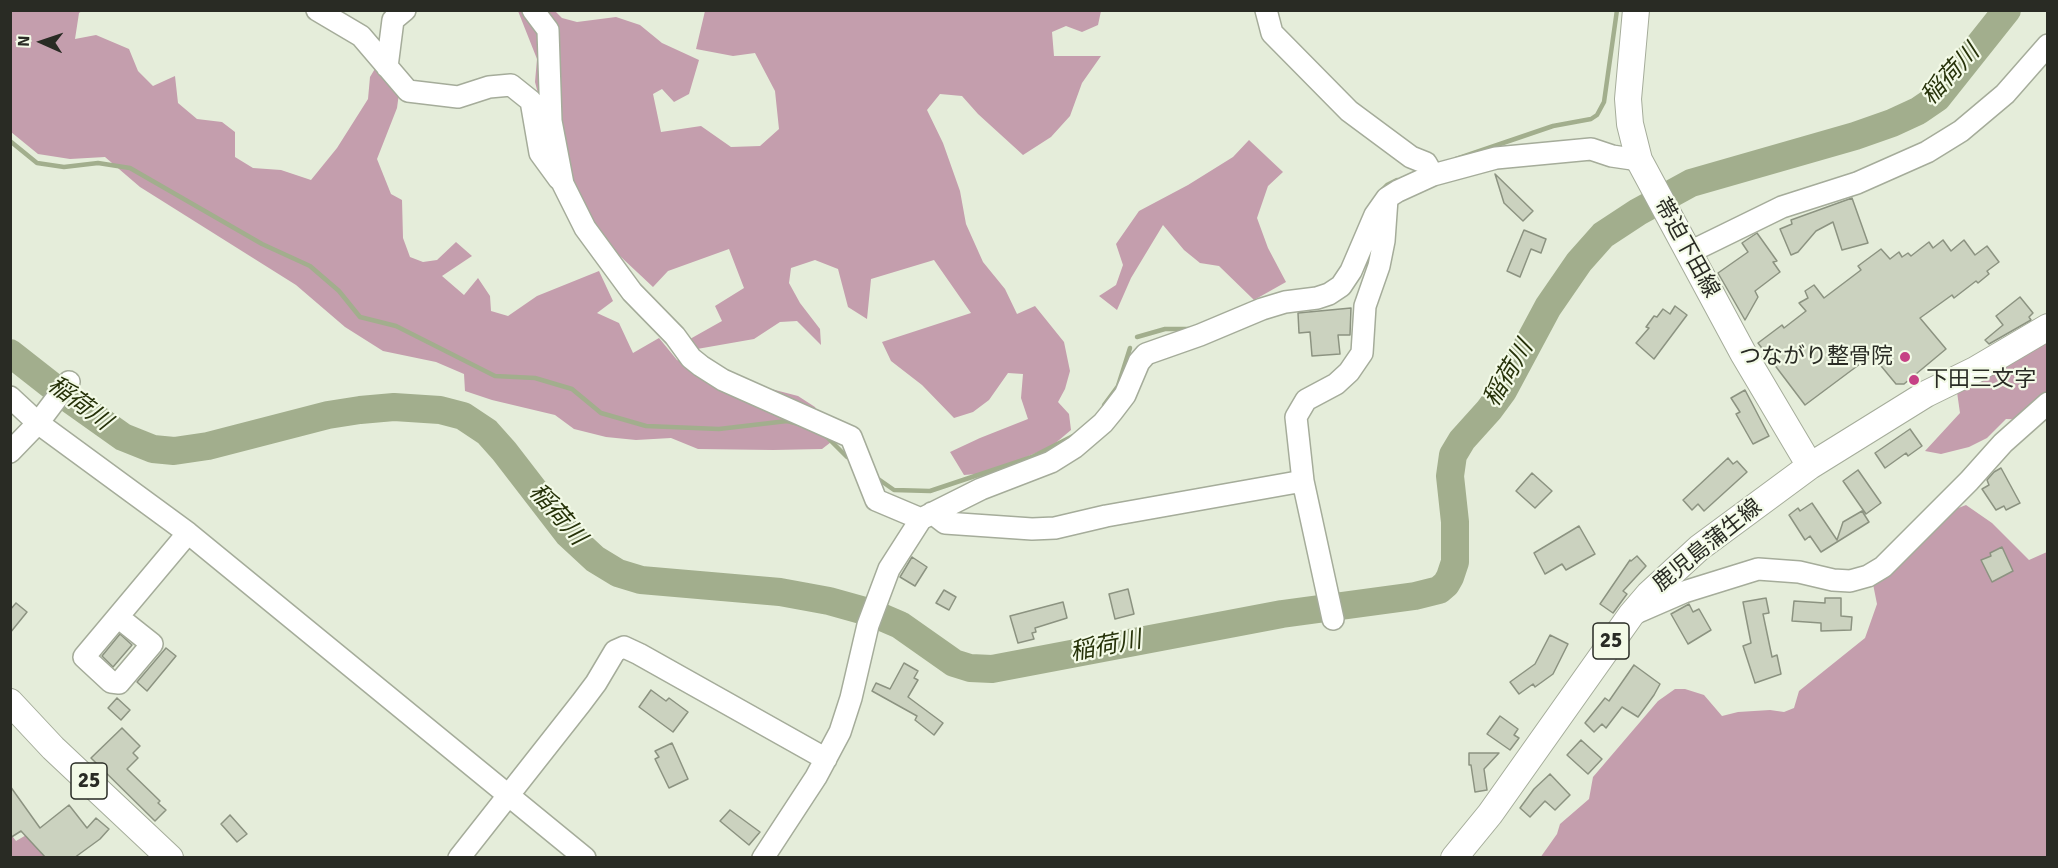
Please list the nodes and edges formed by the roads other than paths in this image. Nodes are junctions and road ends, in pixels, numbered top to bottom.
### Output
1 (317, 10) edge
2 (405, 10) edge
3 (533, 10) edge
4 (1266, 10) edge
5 (1636, 10) edge
6 (2048, 45) edge
7 (387, 67) junction
8 (1639, 160) junction
9 (1433, 175) junction
10 (564, 187) junction
11 (1387, 198) junction
12 (1690, 252) junction
13 (2048, 327) edge
14 (69, 382) dead end
15 (10, 397) edge
16 (2048, 403) edge
17 (38, 423) junction
18 (10, 452) edge
19 (1810, 466) junction
20 (1303, 481) junction
21 (926, 516) junction
22 (188, 533) junction
23 (1630, 615) junction
24 (118, 617) dead end
25 (1333, 619) dead end
26 (10, 702) edge
27 (826, 759) junction
28 (507, 795) junction
29 (170, 858) edge
30 (459, 858) edge
31 (585, 858) edge
32 (763, 858) edge
33 (1454, 858) edge

1 - 7 street
2 - 7 street
3 - 10 street
4 - 9 street
5 - 8 main road, 帯迫下田線
6 - 12 street
7 - 10 street
8 - 9 street
8 - 12 main road, 帯迫下田線
9 - 11 street
10 - 21 street
11 - 20 street
11 - 21 street
12 - 19 main road, 帯迫下田線
13 - 19 main road, 鹿児島蒲生線 / 25
14 - 17 street
15 - 17 street
16 - 23 street
17 - 18 street
17 - 22 street
19 - 23 main road, 鹿児島蒲生線 / 25
20 - 21 street
20 - 25 street
21 - 27 street
22 - 24 street
22 - 28 street
23 - 33 main road, 鹿児島蒲生線 / 25
26 - 29 main road, 25
27 - 28 street
27 - 32 street
28 - 30 street
28 - 31 street

